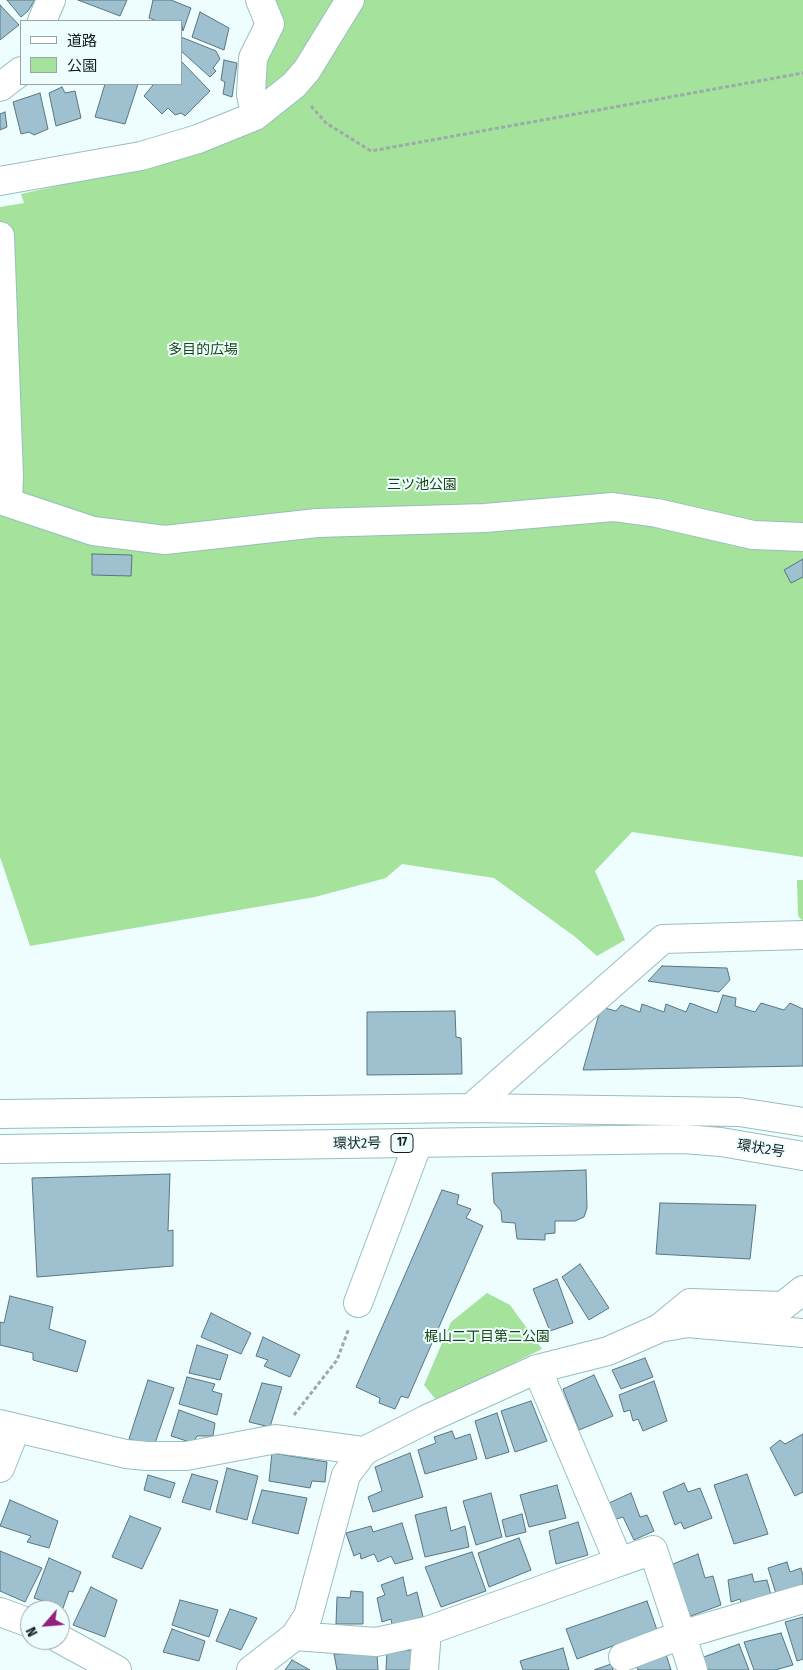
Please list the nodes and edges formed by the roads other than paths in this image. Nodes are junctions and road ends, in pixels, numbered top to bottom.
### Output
1 (51, 0) edge
2 (260, 0) edge
3 (350, 0) edge
4 (42, 20) edge
5 (20, 72) edge
6 (0, 87) edge
7 (255, 116) junction
8 (0, 181) edge
9 (0, 236) edge
10 (4, 501) edge
11 (803, 537) edge
12 (803, 935) edge
13 (471, 1108) junction
14 (0, 1114) edge
15 (803, 1122) edge
16 (418, 1143) junction
17 (0, 1149) edge
18 (803, 1156) edge
19 (803, 1290) edge
20 (358, 1303) road end
21 (660, 1328) junction
22 (801, 1331) edge
23 (536, 1368) junction
24 (8, 1426) edge
25 (364, 1451) junction
26 (0, 1468) edge
27 (619, 1562) junction
28 (803, 1599) edge
29 (0, 1612) edge
30 (20, 1619) edge
31 (427, 1631) junction
32 (681, 1635) junction
33 (295, 1636) junction
34 (70, 1644) edge
35 (623, 1657) dead end
36 (117, 1670) edge
37 (251, 1670) edge
38 (424, 1670) edge
39 (693, 1670) edge

1 - 4 street
2 - 7 street
3 - 7 street
5 - 6 street
7 - 8 street
9 - 10 street
10 - 11 street
12 - 13 street
13 - 14 street
13 - 15 street
16 - 17 street, 環状2号 / 17
16 - 18 street, 環状2号 / 17
16 - 20 street
19 - 21 street
21 - 22 street
21 - 23 street
23 - 25 street
23 - 27 street
24 - 25 street
24 - 26 street
25 - 33 street
27 - 31 street
27 - 32 street
28 - 32 street
29 - 30 street
31 - 33 street
31 - 38 street
32 - 35 street
32 - 39 street
33 - 37 street
34 - 36 street

